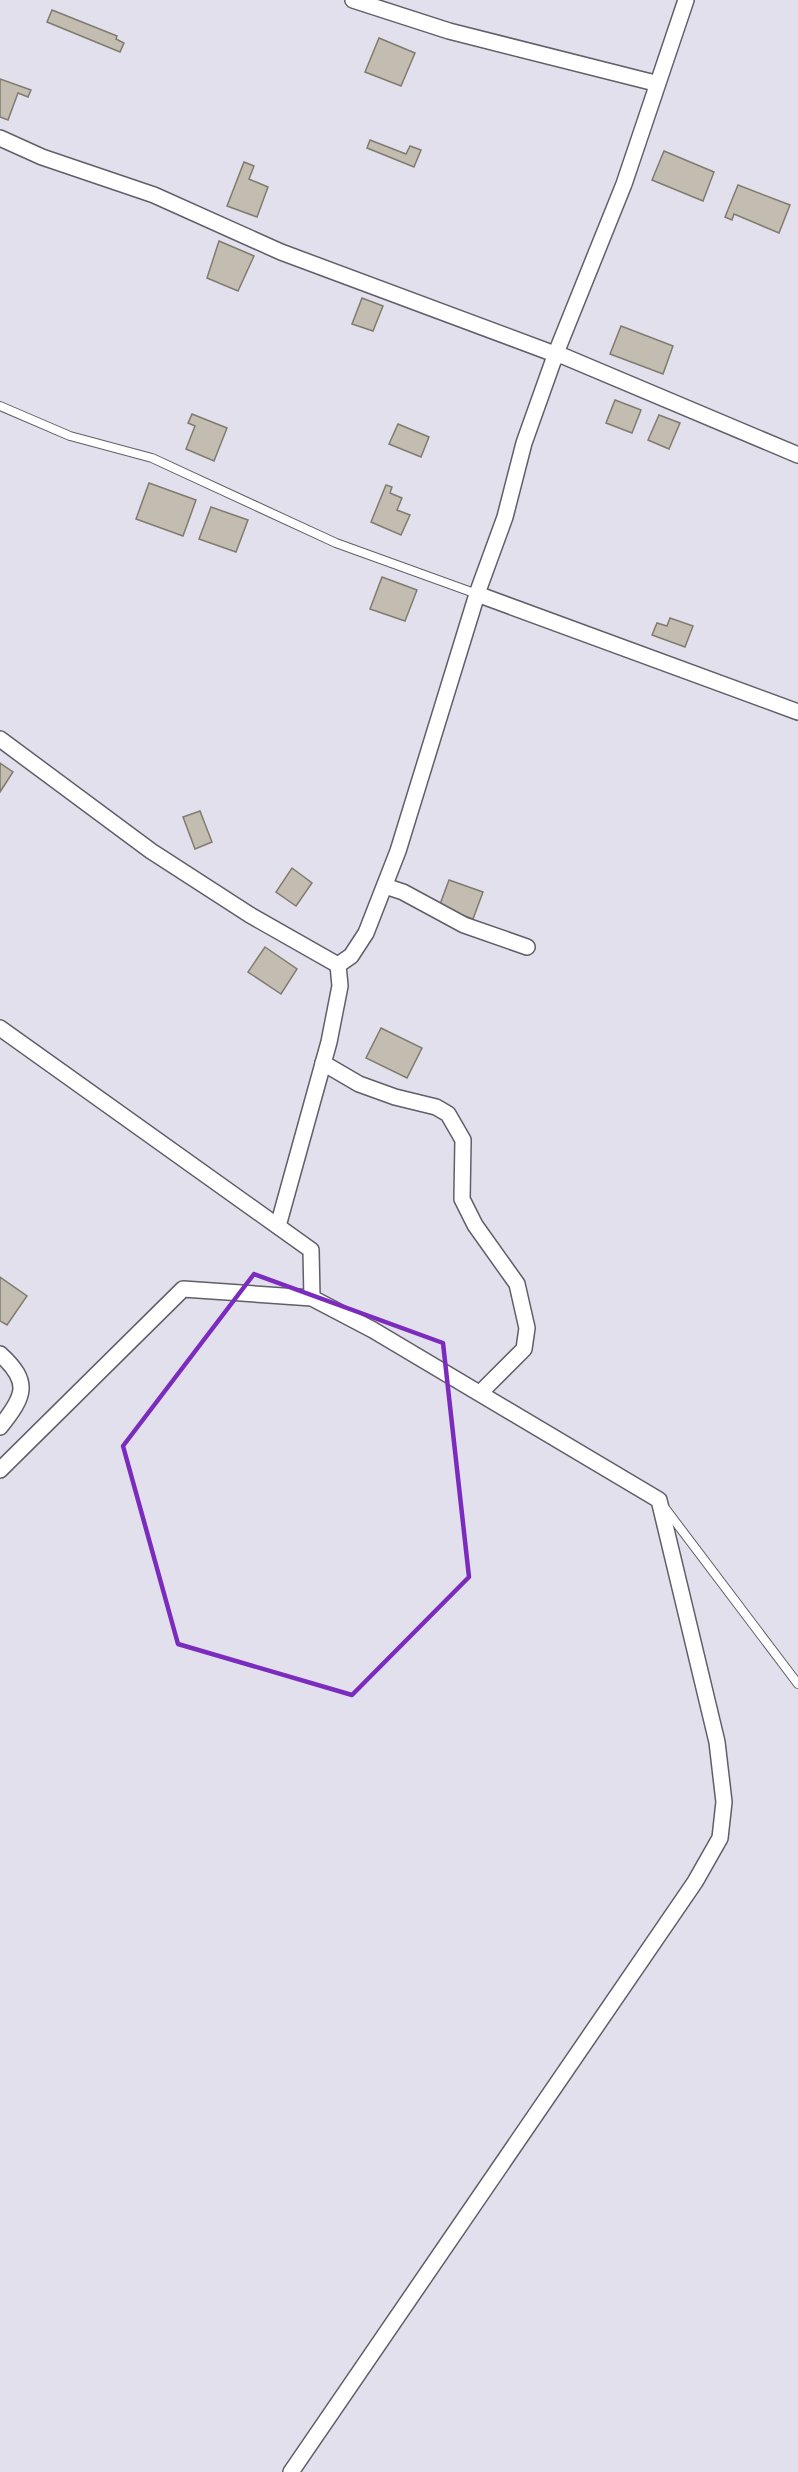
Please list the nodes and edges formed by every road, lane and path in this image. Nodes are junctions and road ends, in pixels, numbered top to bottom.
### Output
1 (353, 0) edge
2 (686, 0) edge
3 (655, 86) junction
4 (0, 138) edge
5 (558, 354) junction
6 (0, 406) edge
7 (798, 455) edge
8 (477, 594) junction
9 (798, 712) edge
10 (0, 739) edge
11 (385, 886) junction
12 (527, 947) dead end
13 (338, 965) junction
14 (0, 1028) edge
15 (323, 1063) junction
16 (278, 1226) junction
17 (312, 1298) junction
18 (0, 1354) edge
19 (480, 1394) junction
20 (0, 1427) edge
21 (0, 1470) edge
22 (659, 1500) junction
23 (798, 1684) edge
24 (291, 2472) edge

1 - 3 street
2 - 3 street
3 - 5 street
4 - 5 street
5 - 7 street
5 - 8 street
6 - 8 lane
8 - 9 street
8 - 11 street
10 - 13 street
11 - 12 street
11 - 13 street
13 - 15 street
14 - 16 street
15 - 16 street
15 - 19 street
16 - 17 street
17 - 19 street
17 - 21 street
18 - 20 street
19 - 22 street
22 - 23 lane
22 - 24 street

